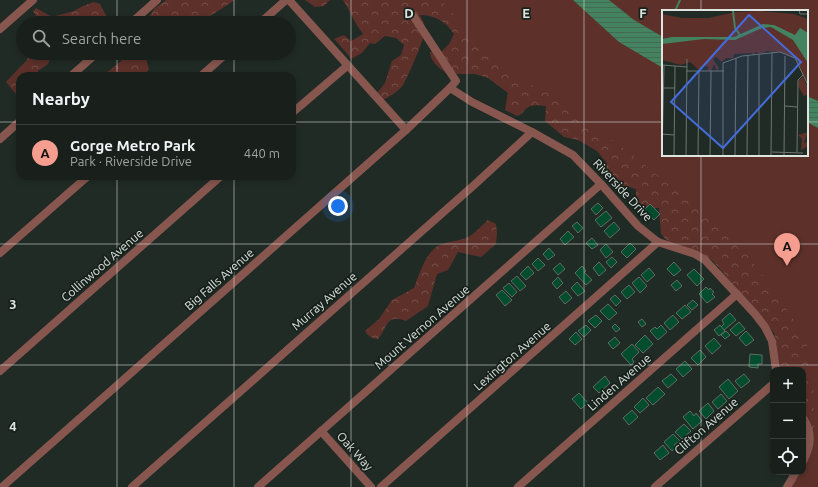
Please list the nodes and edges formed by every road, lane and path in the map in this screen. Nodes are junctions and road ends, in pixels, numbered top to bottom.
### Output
1 (33, 0) edge
2 (157, 0) edge
3 (288, 0) edge
4 (139, 16) edge
5 (269, 16) edge
6 (414, 17) dead end
7 (0, 29) edge
8 (89, 60) edge
9 (218, 60) edge
10 (347, 66) junction
11 (76, 72) edge
12 (205, 72) edge
13 (450, 88) junction
14 (296, 110) edge
15 (16, 125) edge
16 (406, 130) junction
17 (532, 132) junction
18 (0, 139) edge
19 (83, 180) edge
20 (216, 180) edge
21 (601, 184) junction
22 (658, 242) junction
23 (0, 253) edge
24 (737, 294) junction
25 (776, 367) edge
26 (0, 372) edge
27 (770, 387) edge
28 (806, 424) edge
29 (321, 432) junction
30 (806, 454) edge
31 (794, 475) edge
32 (2, 487) edge
33 (132, 487) edge
34 (258, 487) edge
35 (371, 487) edge
36 (381, 487) edge
37 (518, 487) edge
38 (655, 487) edge
39 (787, 487) edge

1 - 7 street
2 - 4 street
3 - 5 street
3 - 10 street
6 - 13 street
8 - 11 street
9 - 12 street
10 - 14 street
10 - 16 street
13 - 16 street, Big Falls Avenue
13 - 17 street, Riverside Drive
15 - 18 street
16 - 32 street, Big Falls Avenue
17 - 21 street, Riverside Drive
17 - 33 street, Murray Avenue
19 - 23 street
20 - 26 street, Collinwood Avenue
21 - 22 street, Riverside Drive
21 - 29 street, Mount Vernon Avenue
22 - 24 street, Riverside Drive
22 - 36 street, Lexington Avenue
24 - 25 street, Riverside Drive
24 - 37 street, Linden Avenue
27 - 38 street, Clifton Avenue
28 - 30 street
29 - 34 street, Mount Vernon Avenue
29 - 35 street, Oak Way
31 - 39 street

